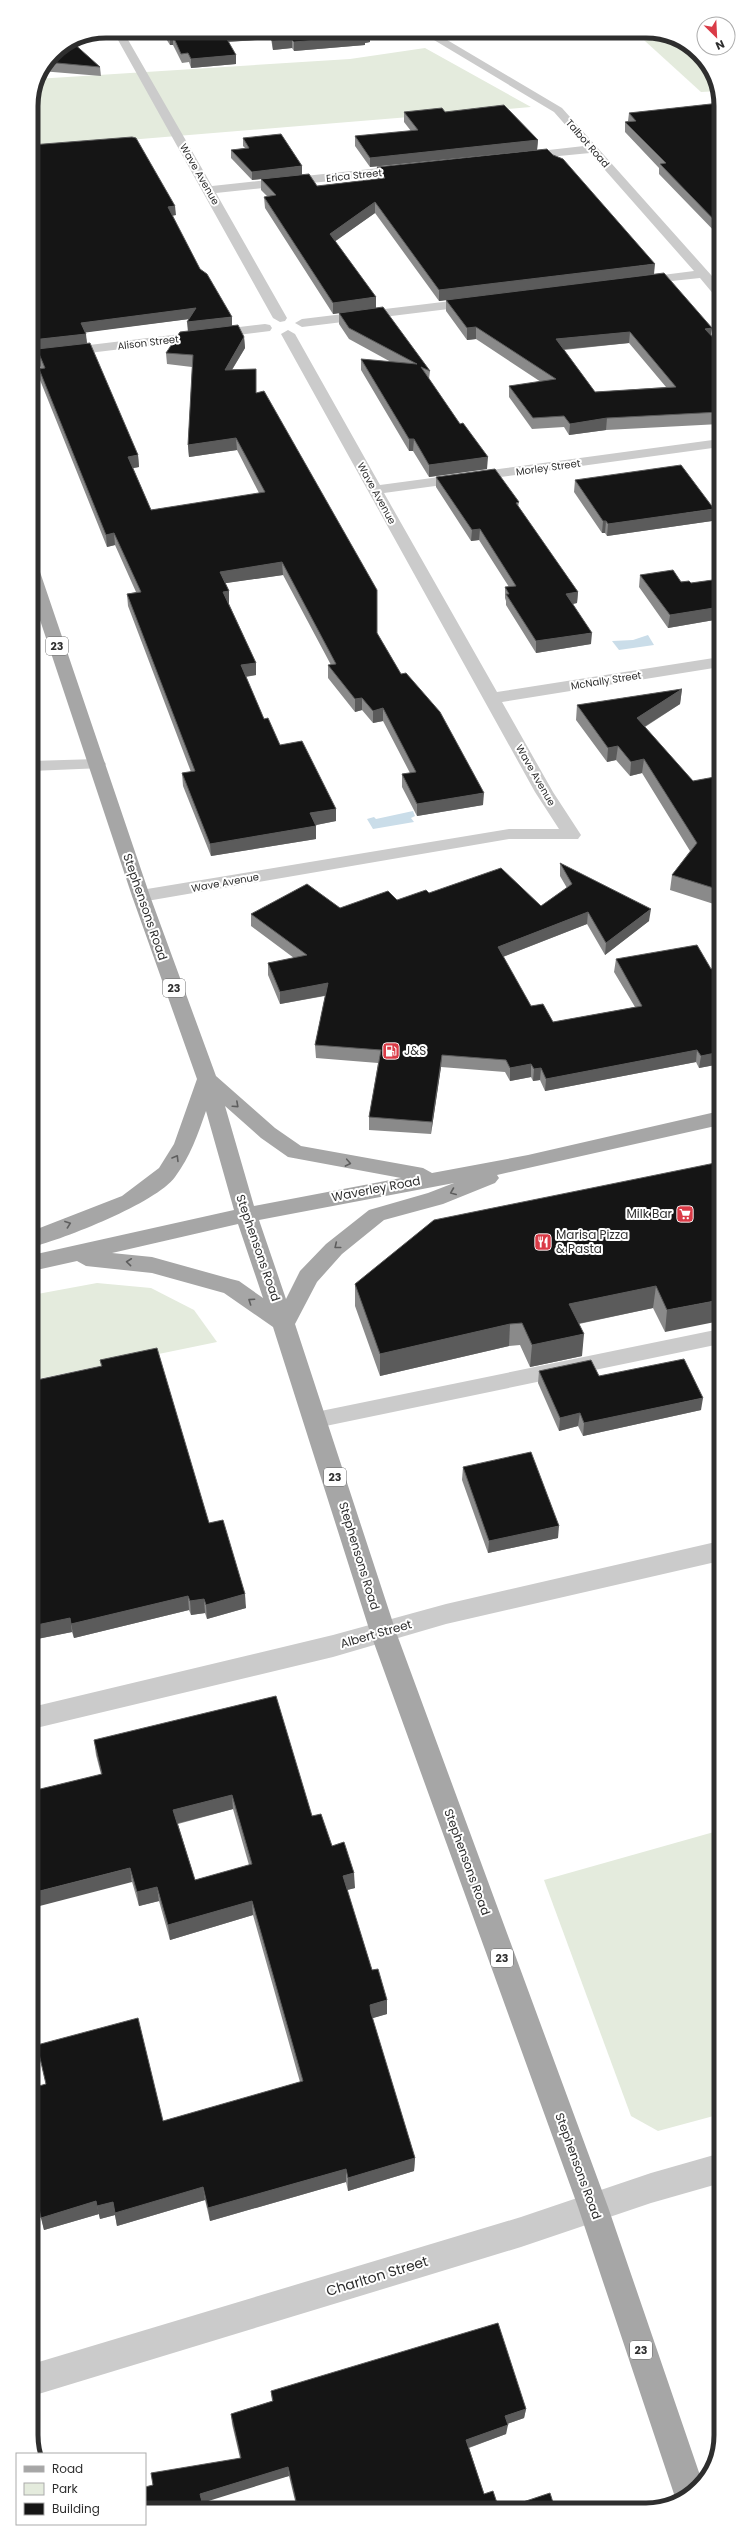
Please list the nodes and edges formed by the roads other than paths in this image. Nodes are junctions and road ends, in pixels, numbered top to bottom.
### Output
1 (122, 38) edge
2 (436, 38) edge
3 (593, 149) junction
4 (512, 158) edge
5 (417, 168) edge
6 (210, 190) junction
7 (711, 279) edge
8 (628, 283) edge
9 (487, 301) edge
10 (280, 318) junction
11 (302, 323) junction
12 (265, 328) junction
13 (288, 334) junction
14 (38, 355) edge
15 (714, 444) edge
16 (376, 490) junction
17 (38, 590) edge
18 (714, 663) edge
19 (493, 698) junction
20 (97, 764) junction
21 (38, 766) edge
22 (141, 896) junction
23 (207, 1079) junction
24 (714, 1119) edge
25 (528, 1162) junction
26 (436, 1177) junction
27 (246, 1215) junction
28 (38, 1237) edge
29 (68, 1256) junction
30 (38, 1262) edge
31 (284, 1323) junction
32 (714, 1337) edge
33 (316, 1420) junction
34 (714, 1552) edge
35 (383, 1632) junction
36 (38, 1717) edge
37 (714, 2170) edge
38 (593, 2207) junction
39 (38, 2378) edge
40 (688, 2488) edge

1 - 6 street, Wave Avenue
2 - 3 street, Talbot Road
3 - 4 street
3 - 7 street, Talbot Road
5 - 6 street, Erica Street
6 - 10 street, Wave Avenue
7 - 8 street
9 - 11 street
10 - 11 street
10 - 12 street
11 - 13 street
12 - 13 street
12 - 14 street, Alison Street
13 - 16 street, Wave Avenue
15 - 16 street, Morley Street
16 - 19 street, Wave Avenue
17 - 20 main road, Stephensons Road / 23
18 - 19 street, McNally Street
19 - 22 street, Wave Avenue
20 - 21 street
20 - 22 main road, Stephensons Road / 23
22 - 23 main road, Stephensons Road / 23
23 -> 26 main road
23 - 27 main road, Stephensons Road / 23
28 -> 23 main road
24 - 25 main road, Waverley Road
25 - 26 main road, Waverley Road
25 -> 31 main road
26 - 27 main road, Waverley Road
27 - 29 main road, Waverley Road
27 - 31 main road, Stephensons Road / 23
29 - 30 main road, Waverley Road
31 -> 29 main road
31 - 33 main road, Stephensons Road / 23
32 - 33 lane
33 - 35 main road, Stephensons Road / 23
34 - 35 street, Albert Street
35 - 36 street, Albert Street
35 - 38 main road, Stephensons Road / 23
37 - 38 street, Charlton Street
38 - 39 street, Charlton Street
38 - 40 main road, Stephensons Road / 23

